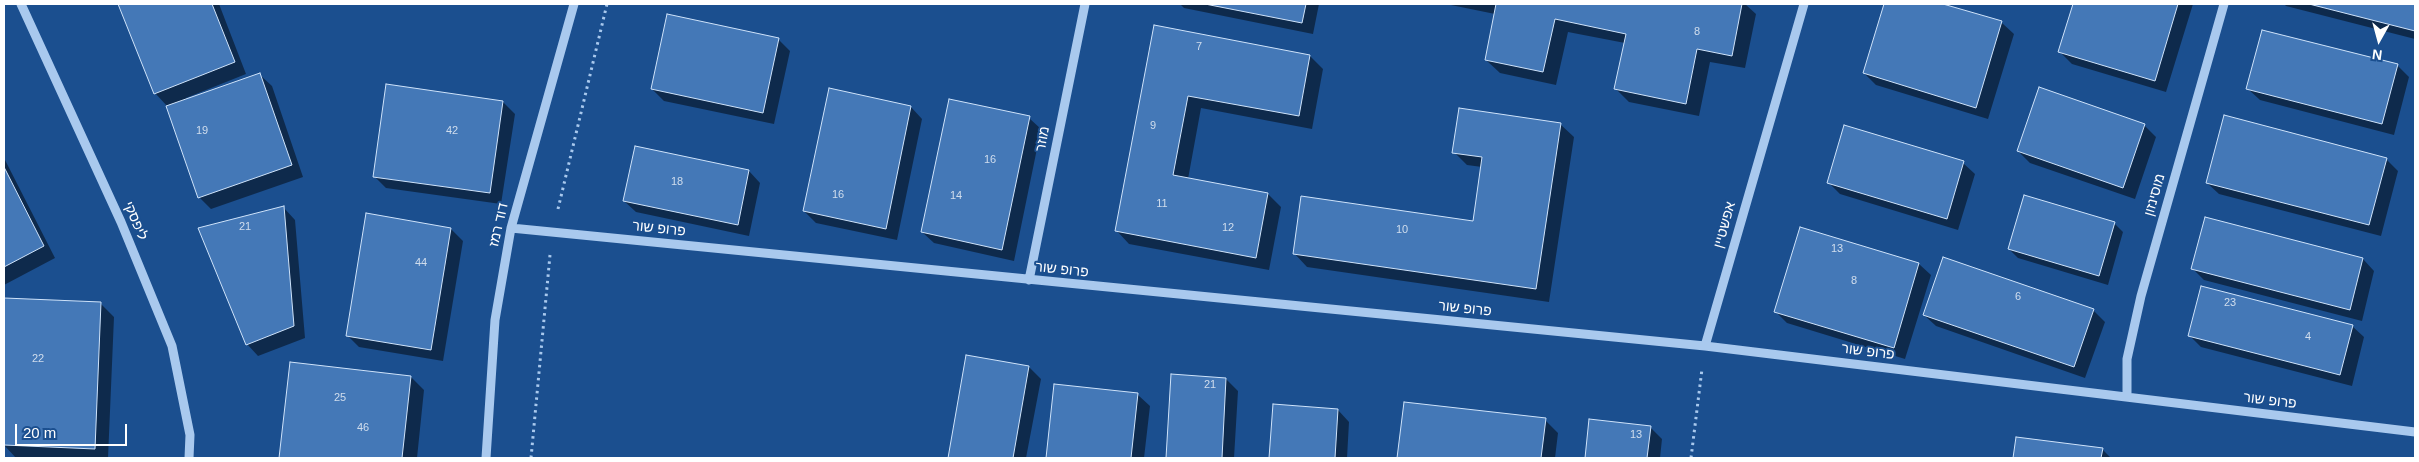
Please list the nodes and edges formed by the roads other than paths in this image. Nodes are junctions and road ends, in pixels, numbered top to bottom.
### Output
1 (22, 4) edge
2 (574, 4) edge
3 (1084, 4) edge
4 (1804, 4) edge
5 (2224, 4) edge
6 (511, 228) junction
7 (1029, 280) junction
8 (1705, 346) junction
9 (2127, 397) junction
10 (2415, 432) edge
11 (189, 458) edge
12 (486, 458) edge

1 - 11 street, ליפסקי
2 - 6 street, דוד רמז
3 - 7 street, מוזר
4 - 8 street, אפשטיין
5 - 9 street, מוסינזון
6 - 7 street, פרופ שור
6 - 12 street, דוד רמז
7 - 8 street, פרופ שור
8 - 9 street, פרופ שור
9 - 10 street, פרופ שור

